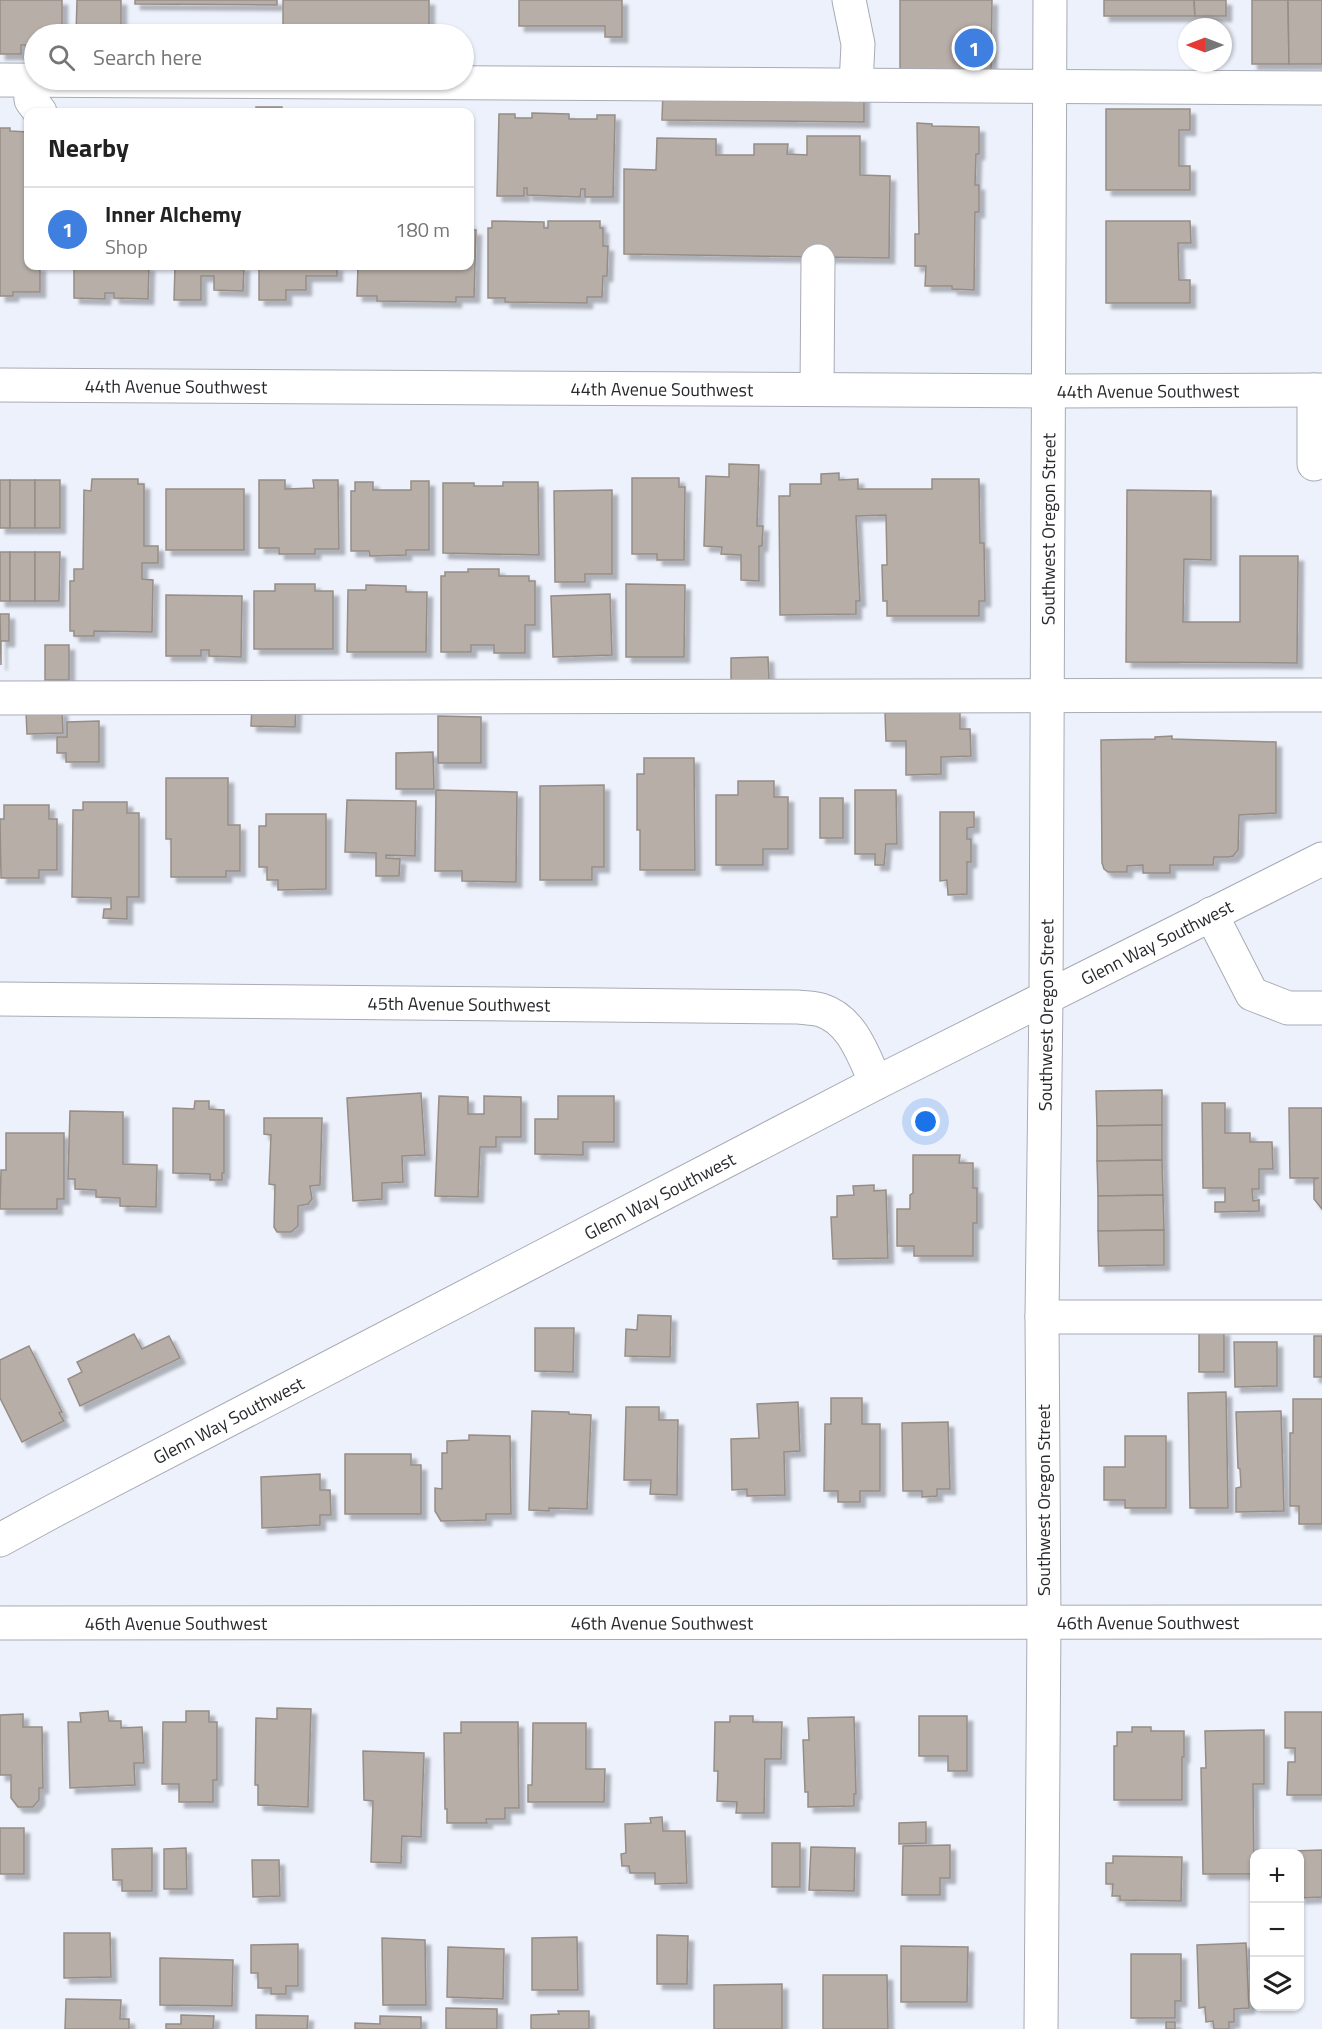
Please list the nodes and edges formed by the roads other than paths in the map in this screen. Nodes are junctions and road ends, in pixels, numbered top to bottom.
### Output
1 (849, 0) edge
2 (1050, 0) edge
3 (15, 80) edge
4 (474, 83) edge
5 (856, 85) junction
6 (1050, 86) junction
7 (1322, 88) edge
8 (37, 108) edge
9 (818, 261) dead end
10 (0, 385) edge
11 (817, 389) junction
12 (1318, 390) edge
13 (1049, 391) junction
14 (1314, 464) dead end
15 (1047, 695) junction
16 (1322, 695) edge
17 (0, 698) edge
18 (1322, 859) edge
19 (1211, 914) junction
20 (1046, 997) junction
21 (0, 999) edge
22 (1322, 1008) edge
23 (876, 1083) junction
24 (1042, 1317) junction
25 (1322, 1317) edge
26 (0, 1540) edge
27 (1044, 1621) junction
28 (1322, 1622) edge
29 (0, 1623) edge
30 (1041, 2029) edge

1 - 5 street
2 - 6 street, Southwest Oregon Street
3 - 8 street
4 - 5 street
5 - 6 street
6 - 7 street
6 - 13 street, Southwest Oregon Street
9 - 11 street
10 - 11 street, 44th Avenue Southwest
11 - 13 street, 44th Avenue Southwest
12 - 13 street, 44th Avenue Southwest
12 - 14 street
13 - 15 street, Southwest Oregon Street
15 - 16 street
15 - 17 street
15 - 20 street, Southwest Oregon Street
18 - 19 street, Glenn Way Southwest
19 - 20 street, Glenn Way Southwest
19 - 22 street
20 - 23 street, Glenn Way Southwest
20 - 24 street, Southwest Oregon Street
21 - 23 street, 45th Avenue Southwest
23 - 26 street, Glenn Way Southwest
24 - 25 street
24 - 27 street, Southwest Oregon Street
27 - 28 street, 46th Avenue Southwest
27 - 29 street, 46th Avenue Southwest
27 - 30 street, Southwest Oregon Street

